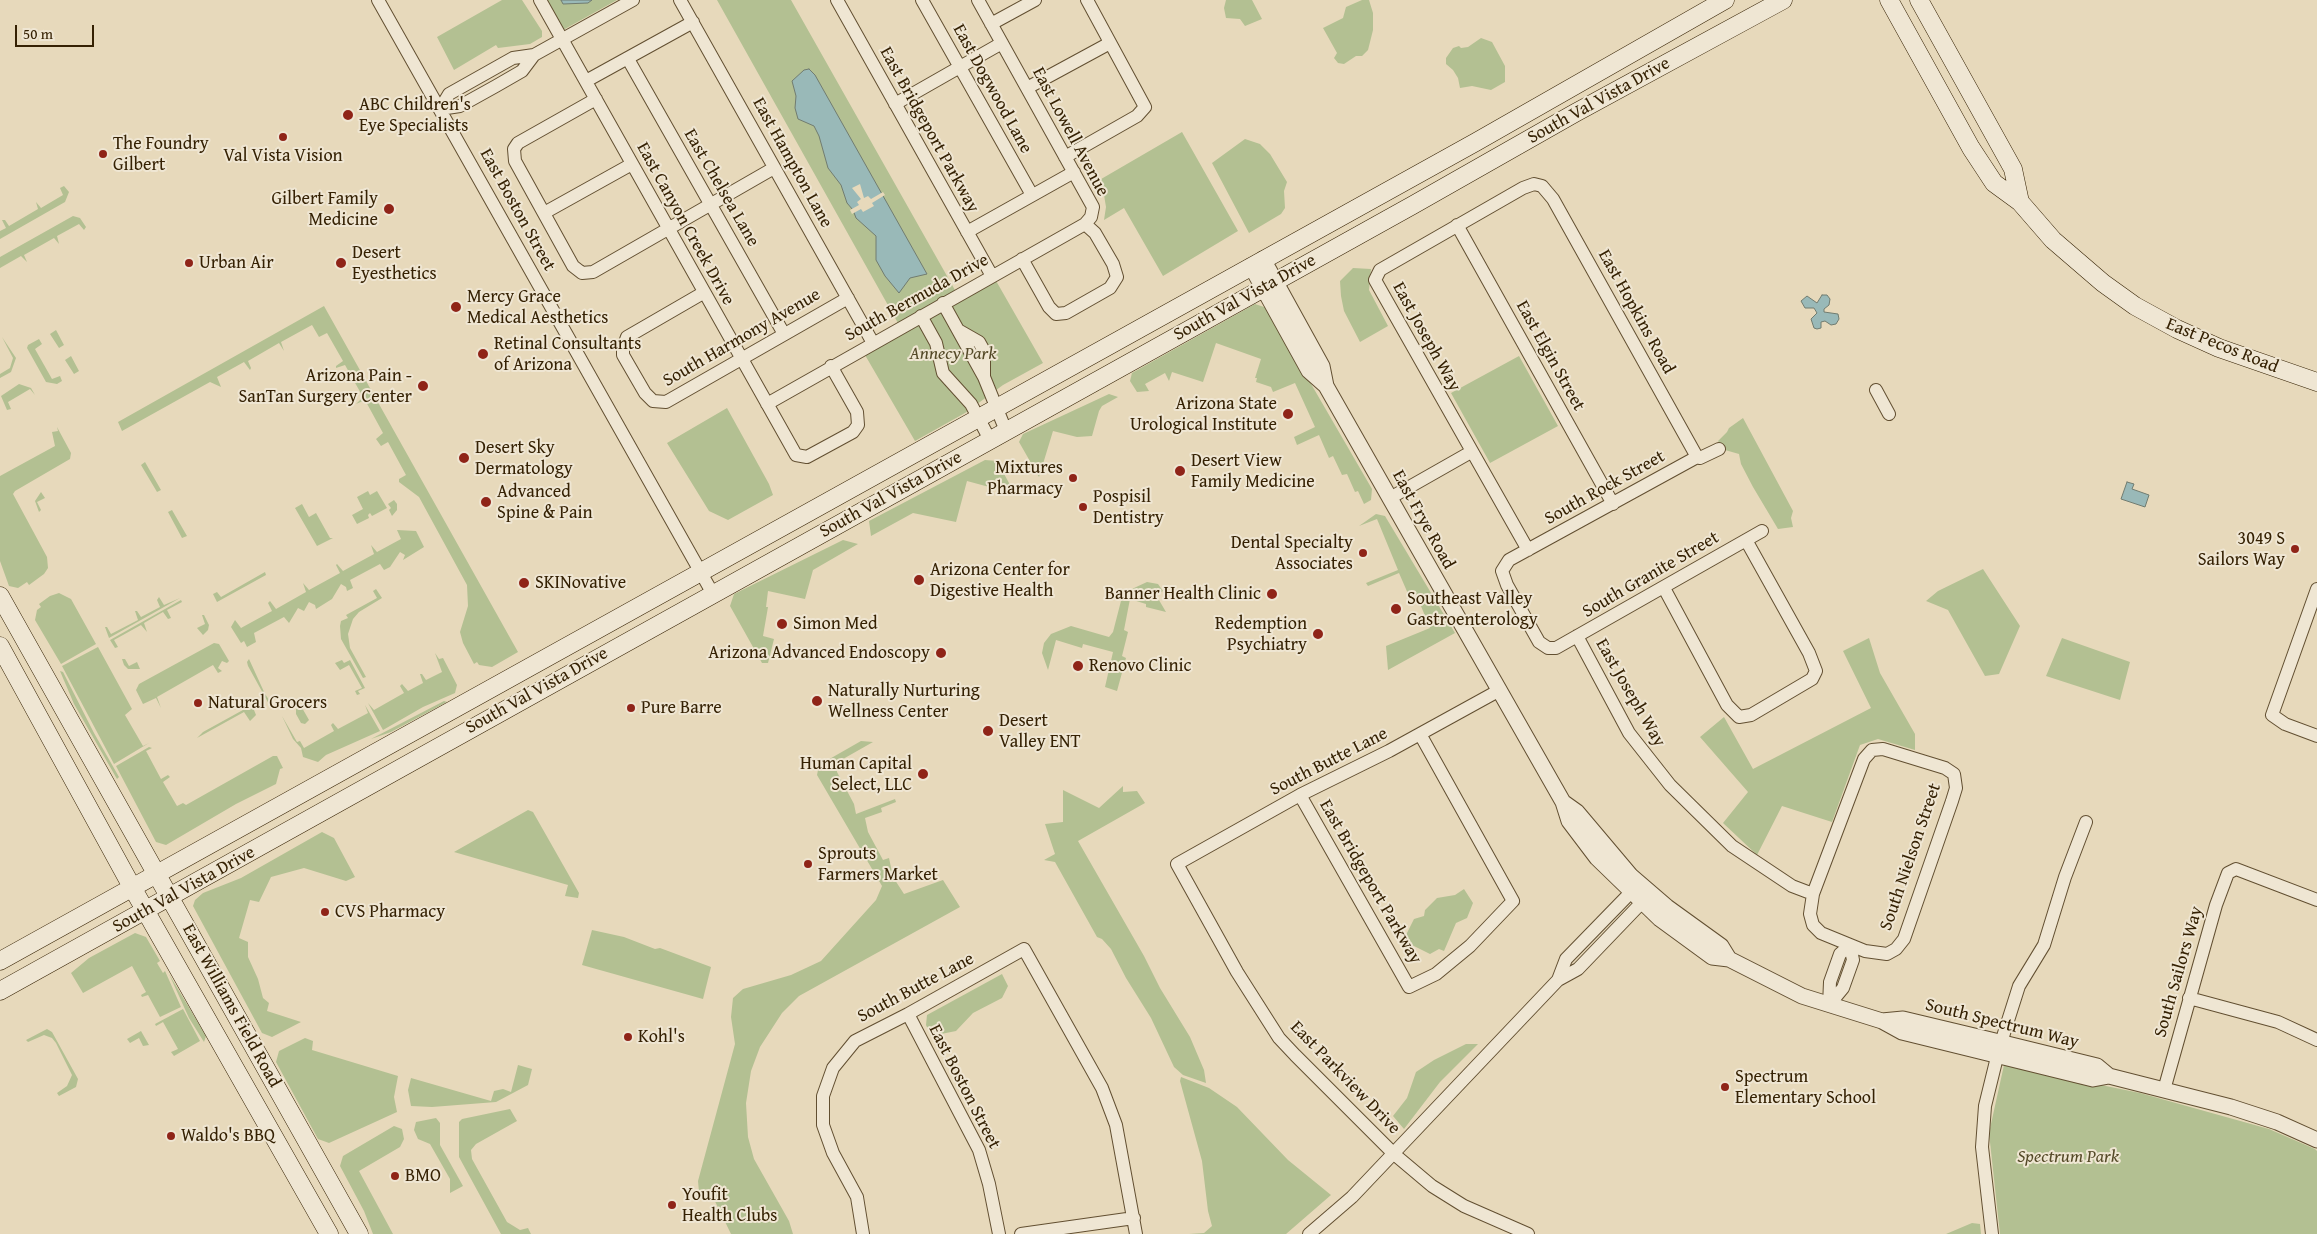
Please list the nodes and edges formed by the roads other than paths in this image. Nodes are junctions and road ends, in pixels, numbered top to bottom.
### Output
1 (378, 0) edge
2 (540, 0) edge
3 (633, 0) edge
4 (680, 0) edge
5 (836, 0) edge
6 (922, 0) edge
7 (978, 0) edge
8 (1036, 0) edge
9 (1087, 0) edge
10 (1725, 0) edge
11 (1783, 0) edge
12 (1889, 0) edge
13 (1919, 0) edge
14 (693, 22) junction
15 (991, 24) junction
16 (562, 40) junction
17 (1002, 43) junction
18 (1110, 43) junction
19 (628, 59) junction
20 (960, 67) junction
21 (586, 81) junction
22 (1584, 81) junction
23 (1027, 88) junction
24 (596, 99) junction
25 (1596, 102) junction
26 (895, 104) junction
27 (440, 108) junction
28 (1476, 142) junction
29 (1065, 157) junction
30 (632, 164) junction
31 (774, 168) junction
32 (1074, 172) junction
33 (1032, 195) junction
34 (1428, 197) junction
35 (2020, 202) junction
36 (709, 205) junction
37 (544, 214) junction
38 (1085, 224) junction
39 (1457, 225) junction
40 (668, 229) junction
41 (967, 232) junction
42 (1022, 260) junction
43 (1257, 263) junction
44 (992, 276) junction
45 (1269, 284) junction
46 (704, 293) junction
47 (848, 298) junction
48 (943, 304) junction
49 (921, 316) junction
50 (784, 334) junction
51 (873, 343) junction
52 (740, 359) junction
53 (831, 366) junction
54 (2317, 382) edge
55 (1876, 390) dead end
56 (767, 404) junction
57 (997, 407) junction
58 (1889, 414) dead end
59 (978, 417) junction
60 (1006, 431) junction
61 (990, 440) junction
62 (1719, 448) dead end
63 (1470, 452) junction
64 (1697, 458) junction
65 (1390, 498) junction
66 (1613, 504) junction
67 (1762, 531) dead end
68 (1746, 540) junction
69 (1528, 550) junction
70 (701, 572) junction
71 (1664, 588) junction
72 (2317, 589) edge
73 (714, 594) junction
74 (2, 606) edge
75 (2313, 613) edge
76 (1577, 636) junction
77 (0, 646) edge
78 (1556, 648) joint
79 (1498, 691) junction
80 (477, 696) junction
81 (489, 718) junction
82 (1420, 734) junction
83 (2317, 736) edge
84 (1300, 795) junction
85 (2086, 822) dead end
86 (1177, 864) joint
87 (156, 874) junction
88 (132, 887) junction
89 (1641, 893) junction
90 (1813, 894) junction
91 (169, 897) junction
92 (2317, 900) edge
93 (146, 910) junction
94 (1850, 945) junction
95 (0, 960) edge
96 (0, 991) edge
97 (2189, 998) junction
98 (1829, 1005) junction
99 (908, 1014) junction
100 (2317, 1040) edge
101 (1999, 1049) junction
102 (2164, 1090) junction
103 (2317, 1140) edge
104 (1394, 1154) junction
105 (318, 1161) junction
106 (295, 1174) junction
107 (1134, 1218) junction
108 (329, 1234) edge
109 (359, 1234) edge
110 (863, 1234) edge
111 (999, 1234) edge
112 (1021, 1234) edge
113 (1136, 1234) edge
114 (1308, 1234) edge
115 (1528, 1234) edge
116 (1992, 1234) edge

1 - 27 street, East Boston Street
2 - 16 street, East Canyon Creek Drive
3 - 16 street
4 - 14 street, East Hampton Lane
5 - 26 street, East Bridgeport Parkway
6 - 20 street, East Dogwood Lane
7 - 15 street, East Lowell Avenue
8 - 15 street
9 - 18 street
10 - 22 main road, South Val Vista Drive
11 - 25 main road, South Val Vista Drive
12 - 35 main road, East Pecos Road
13 - 35 main road, East Pecos Road
14 - 19 street
14 - 31 street, East Hampton Lane
15 - 17 street, East Lowell Avenue
16 - 21 street, East Canyon Creek Drive
16 - 27 street
17 - 20 street
17 - 23 street, East Lowell Avenue
18 - 23 street
18 - 29 street
19 - 21 street
19 - 36 street, East Chelsea Lane
20 - 26 street
20 - 33 street, East Dogwood Lane
21 - 24 street, East Canyon Creek Drive
22 - 25 main road
22 - 28 main road, South Val Vista Drive
23 - 29 street, East Lowell Avenue
24 - 30 street, East Canyon Creek Drive
24 - 37 street
25 - 34 main road, South Val Vista Drive
26 - 41 street, East Bridgeport Parkway
27 - 70 street, East Boston Street
28 - 34 main road
28 - 43 main road, South Val Vista Drive
29 - 32 street, East Lowell Avenue
30 - 37 street
30 - 40 street, East Canyon Creek Drive
31 - 36 street
31 - 47 street, East Hampton Lane
32 - 33 street
32 - 38 street, East Lowell Avenue
33 - 41 street
34 - 45 main road, South Val Vista Drive
35 - 54 main road, East Pecos Road
36 - 40 street
36 - 50 street, East Chelsea Lane
37 - 40 street
38 - 42 street, South Bermuda Drive
38 - 42 street, East Lowell Avenue
39 - 63 street, East Joseph Way
39 - 64 street, East Hopkins Road
39 - 66 street, East Elgin Street
40 - 46 street, East Canyon Creek Drive
41 - 44 street, East Bridgeport Parkway
42 - 44 street, South Bermuda Drive
43 - 45 street, East Frye Road
43 - 57 main road, South Val Vista Drive
44 - 48 street, South Bermuda Drive
45 - 60 main road, South Val Vista Drive
45 - 65 street, East Frye Road
46 - 52 street, East Canyon Creek Drive
46 - 52 street, South Harmony Avenue
47 - 50 street, South Harmony Avenue
47 - 51 street, East Hampton Lane
48 - 49 street, South Bermuda Drive
48 - 57 street
49 - 51 street, South Bermuda Drive
49 - 59 street
50 - 52 street, South Harmony Avenue
51 - 53 street, South Bermuda Drive
52 - 56 street, East Canyon Creek Drive
53 - 56 street, South Bermuda Drive
53 - 56 street, East Canyon Creek Drive
55 - 58 street
57 - 59 main road, South Val Vista Drive
57 - 60 street
59 - 61 street
59 - 70 main road, South Val Vista Drive
60 - 61 main road, South Val Vista Drive
61 - 73 main road, South Val Vista Drive
62 - 64 street, South Rock Street
63 - 65 street
63 - 69 street, East Joseph Way
64 - 66 street, South Rock Street
65 - 79 street, East Frye Road
66 - 69 street, South Rock Street
67 - 68 street, South Granite Street
68 - 71 street, South Granite Street
68 - 71 street
69 - 78 street, South Rock Street
70 - 73 street, East Boston Street
70 - 80 main road, South Val Vista Drive
71 - 76 street, South Granite Street
72 - 75 street
73 - 81 main road, South Val Vista Drive
74 - 87 main road, East Williams Field Road
75 - 83 street
76 - 78 street, South Granite Street
76 - 90 street, East Joseph Way
77 - 88 main road, East Williams Field Road
79 - 82 street, South Butte Lane
79 - 89 street, East Frye Road
80 - 81 main road
80 - 87 main road, South Val Vista Drive
81 - 91 main road, South Val Vista Drive
82 - 84 street, South Butte Lane
82 - 84 street, East Bridgeport Parkway
84 - 86 street, South Butte Lane
85 - 101 street
86 - 104 street, East Parkview Drive
87 - 88 main road, South Val Vista Drive
87 - 91 main road, East Williams Field Road
88 - 93 main road, East Williams Field Road
88 - 95 main road, South Val Vista Drive
89 - 98 street, South Spectrum Way
89 - 104 street
90 - 94 street
90 - 94 street, South Nielson Street
91 - 93 main road, South Val Vista Drive
91 - 105 main road, East Williams Field Road
92 - 97 street, South Sailors Way
93 - 96 main road, South Val Vista Drive
93 - 106 main road, East Williams Field Road
94 - 98 street
97 - 100 street
97 - 102 street, South Sailors Way
98 - 101 street, South Spectrum Way
99 - 107 street, South Butte Lane
99 - 110 street, South Butte Lane
99 - 111 street, East Boston Street
101 - 102 street, South Spectrum Way
101 - 116 street
102 - 103 street, South Spectrum Way
104 - 114 street
104 - 115 street, East Parkview Drive
105 - 106 main road
105 - 109 main road, East Williams Field Road
106 - 108 main road, East Williams Field Road
107 - 112 street
107 - 113 street

